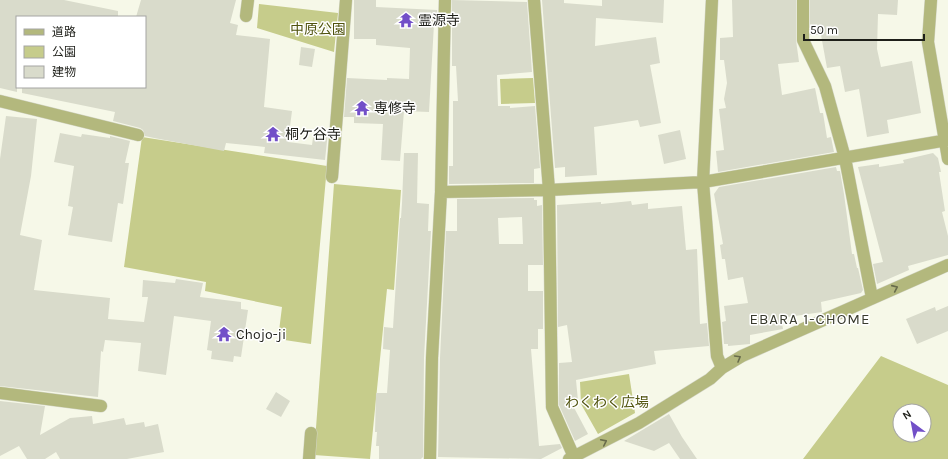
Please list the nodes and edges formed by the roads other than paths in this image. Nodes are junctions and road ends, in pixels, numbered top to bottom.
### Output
1 (248, 0) edge
2 (346, 0) edge
3 (445, 0) edge
4 (534, 0) edge
5 (712, 0) edge
6 (803, 0) edge
7 (931, 0) edge
8 (246, 16) dead end
9 (0, 100) edge
10 (138, 135) dead end
11 (946, 141) edge
12 (845, 158) junction
13 (948, 159) edge
14 (332, 177) dead end
15 (703, 182) junction
16 (549, 190) junction
17 (441, 192) junction
18 (948, 265) edge
19 (872, 298) junction
20 (722, 368) junction
21 (0, 393) edge
22 (101, 406) dead end
23 (311, 433) dead end
24 (572, 458) edge
25 (309, 459) edge
26 (430, 459) edge

1 - 8 street
2 - 14 street
3 - 17 street
4 - 16 street
5 - 15 street
6 - 12 street
7 - 11 street
9 - 10 street
11 - 12 street
11 - 13 street
12 - 15 street
12 - 19 street
15 - 16 street
15 - 20 street
16 - 17 street
16 - 24 street
17 - 26 street
19 -> 18 street
20 -> 19 street
24 -> 20 street
21 - 22 street
23 - 25 street

